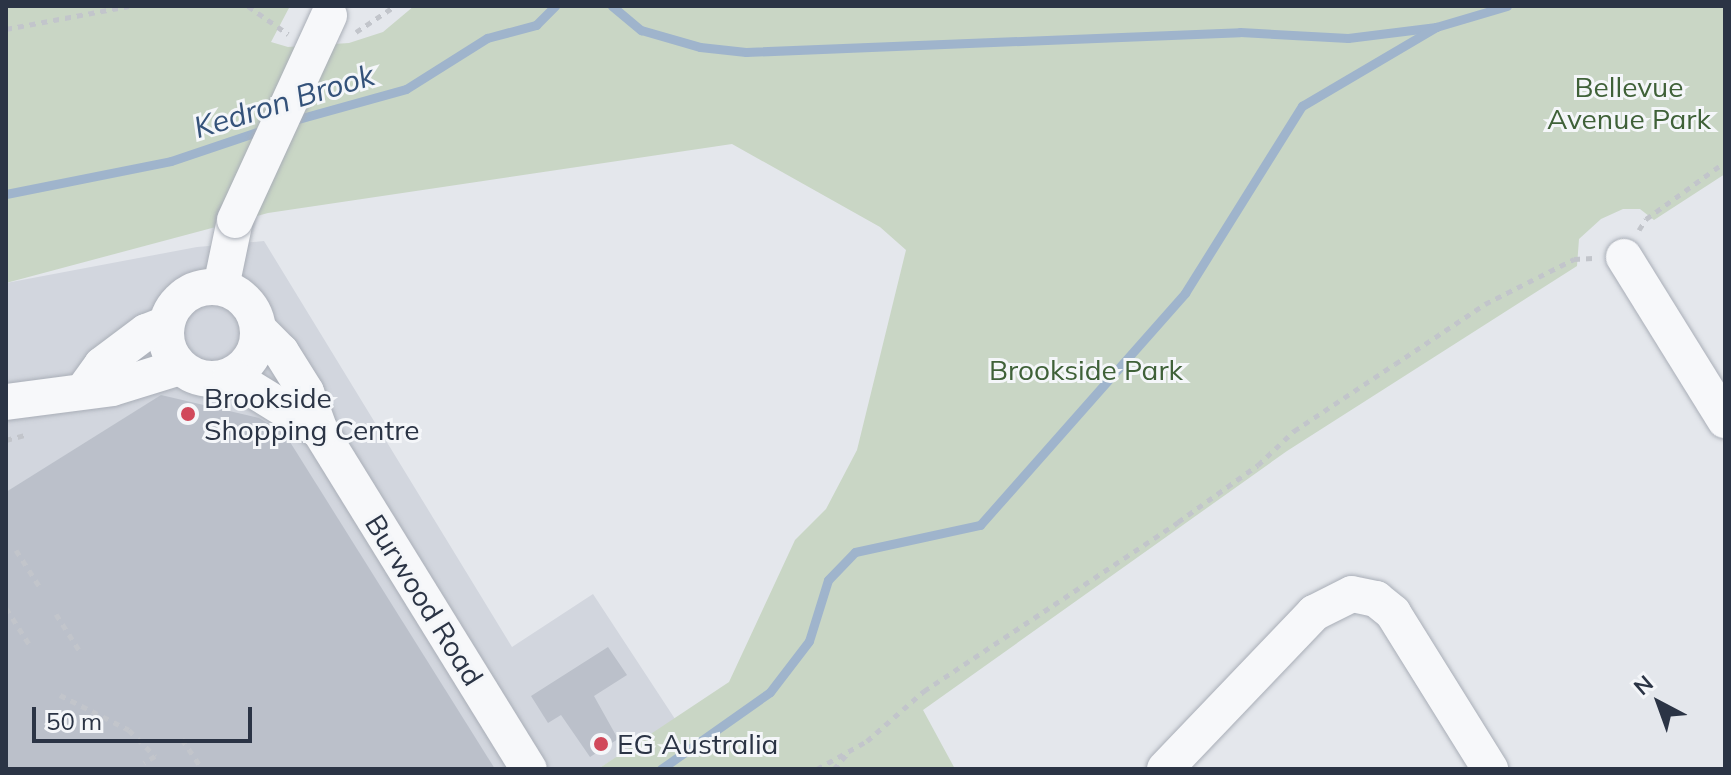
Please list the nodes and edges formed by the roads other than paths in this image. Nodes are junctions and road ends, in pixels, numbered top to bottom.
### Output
1 (331, 11) edge
2 (1624, 257) road end
3 (221, 287) junction
4 (167, 324) junction
5 (259, 330) junction
6 (180, 367) junction
7 (231, 376) junction
8 (86, 387) junction
9 (6, 402) edge
10 (1725, 420) edge
11 (320, 431) junction
12 (529, 769) edge
13 (1165, 769) edge
14 (1490, 769) edge

1 - 3 street, bridge
2 - 10 street
3 - 4 street
3 - 5 street
4 - 6 street
4 - 8 street
5 - 7 street
5 - 11 street
6 - 7 street
6 - 8 street
7 - 11 street
8 - 9 street
11 - 12 street, Burwood Road
13 - 14 street

